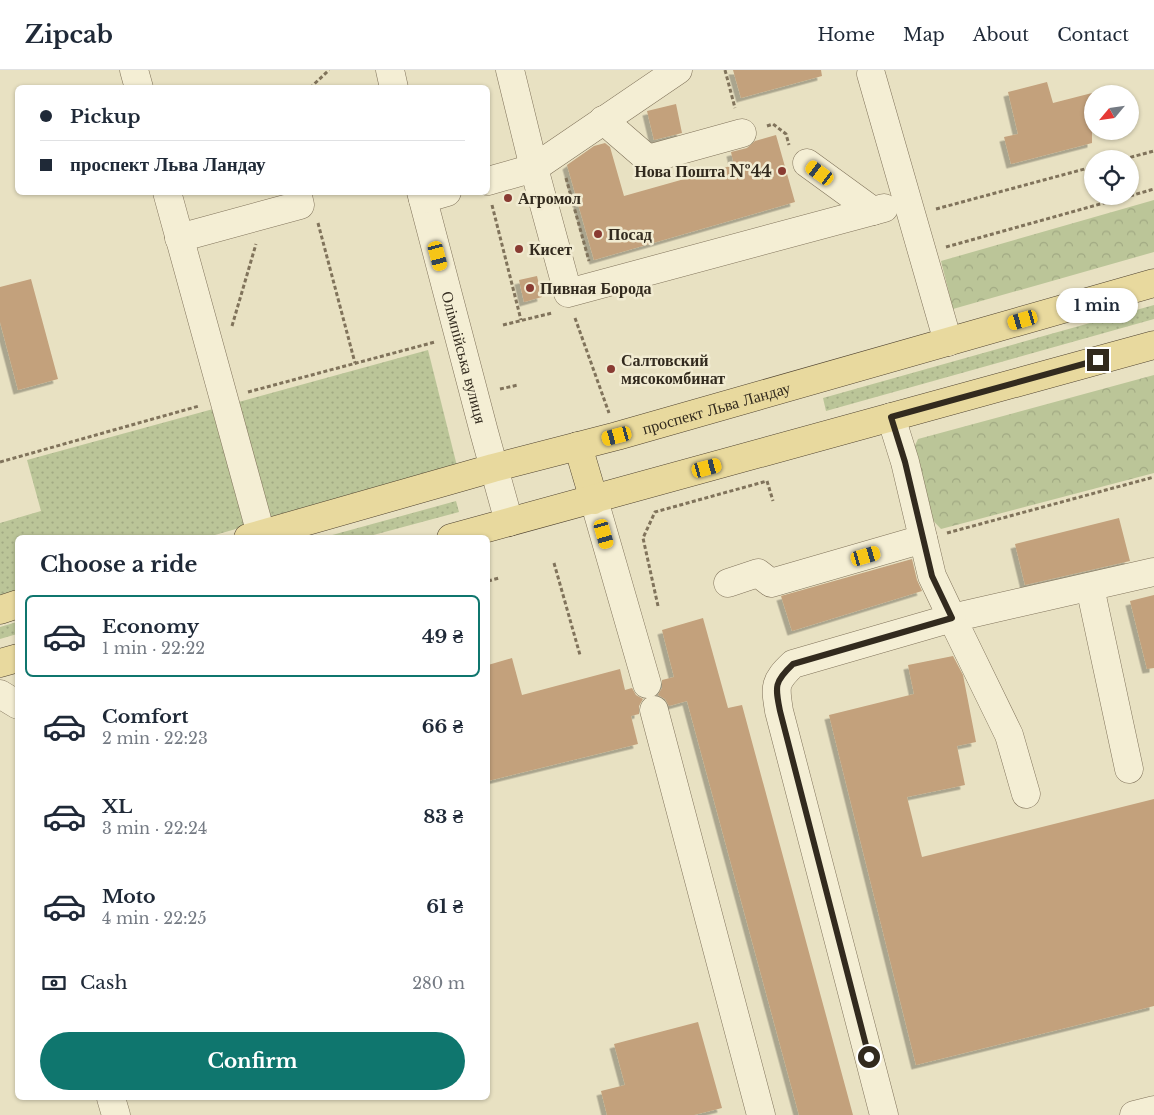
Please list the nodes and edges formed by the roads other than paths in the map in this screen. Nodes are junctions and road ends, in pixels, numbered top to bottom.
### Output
1 (134, 70) edge
2 (390, 70) edge
3 (510, 70) edge
4 (678, 70) edge
5 (871, 74) dead end
6 (138, 85) edge
7 (393, 85) edge
8 (604, 120) junction
9 (742, 133) road end
10 (807, 163) dead end
11 (534, 168) junction
12 (490, 189) edge
13 (168, 195) edge
14 (298, 195) edge
15 (430, 195) edge
16 (909, 209) junction
17 (873, 211) junction
18 (180, 238) junction
19 (1154, 283) edge
20 (948, 342) junction
21 (1154, 345) edge
22 (891, 417) junction
23 (578, 446) junction
24 (494, 468) junction
25 (594, 500) junction
26 (509, 522) junction
27 (254, 535) edge
28 (258, 535) edge
29 (462, 535) edge
30 (923, 539) junction
31 (1154, 572) edge
32 (728, 583) dead end
33 (1090, 587) junction
34 (15, 605) edge
35 (0, 610) edge
36 (952, 618) junction
37 (15, 659) edge
38 (0, 663) edge
39 (647, 684) dead end
40 (0, 694) edge
41 (15, 703) edge
42 (654, 710) dead end
43 (1129, 769) dead end
44 (1026, 794) dead end
45 (112, 1100) edge
46 (1154, 1110) edge
47 (116, 1115) edge
48 (761, 1115) edge
49 (884, 1115) edge
50 (1134, 1115) edge

1 - 6 street
2 - 7 street
3 - 11 street
4 - 8 street
5 - 16 street
8 - 9 street
8 - 11 street
10 - 17 street
11 - 12 street
11 - 17 street
13 - 18 street
14 - 18 street
15 - 24 street, Олімпійська вулиця
16 - 17 street
16 - 20 street
18 - 27 street
19 - 20 main road, проспект Льва Ландау
20 - 23 main road, проспект Льва Ландау
21 - 22 main road
22 - 25 main road
22 - 30 street
23 - 24 main road, проспект Льва Ландау
23 - 25 main road
24 - 26 street, Олімпійська вулиця
24 - 28 main road, проспект Льва Ландау
25 - 26 main road
25 - 39 street
26 - 29 main road
30 - 32 street
30 - 36 street
31 - 33 street
33 - 36 street
33 - 43 street
34 - 35 main road
36 - 44 street
36 - 49 street
37 - 38 main road
40 - 41 street
42 - 48 street
45 - 47 street
46 - 50 street

